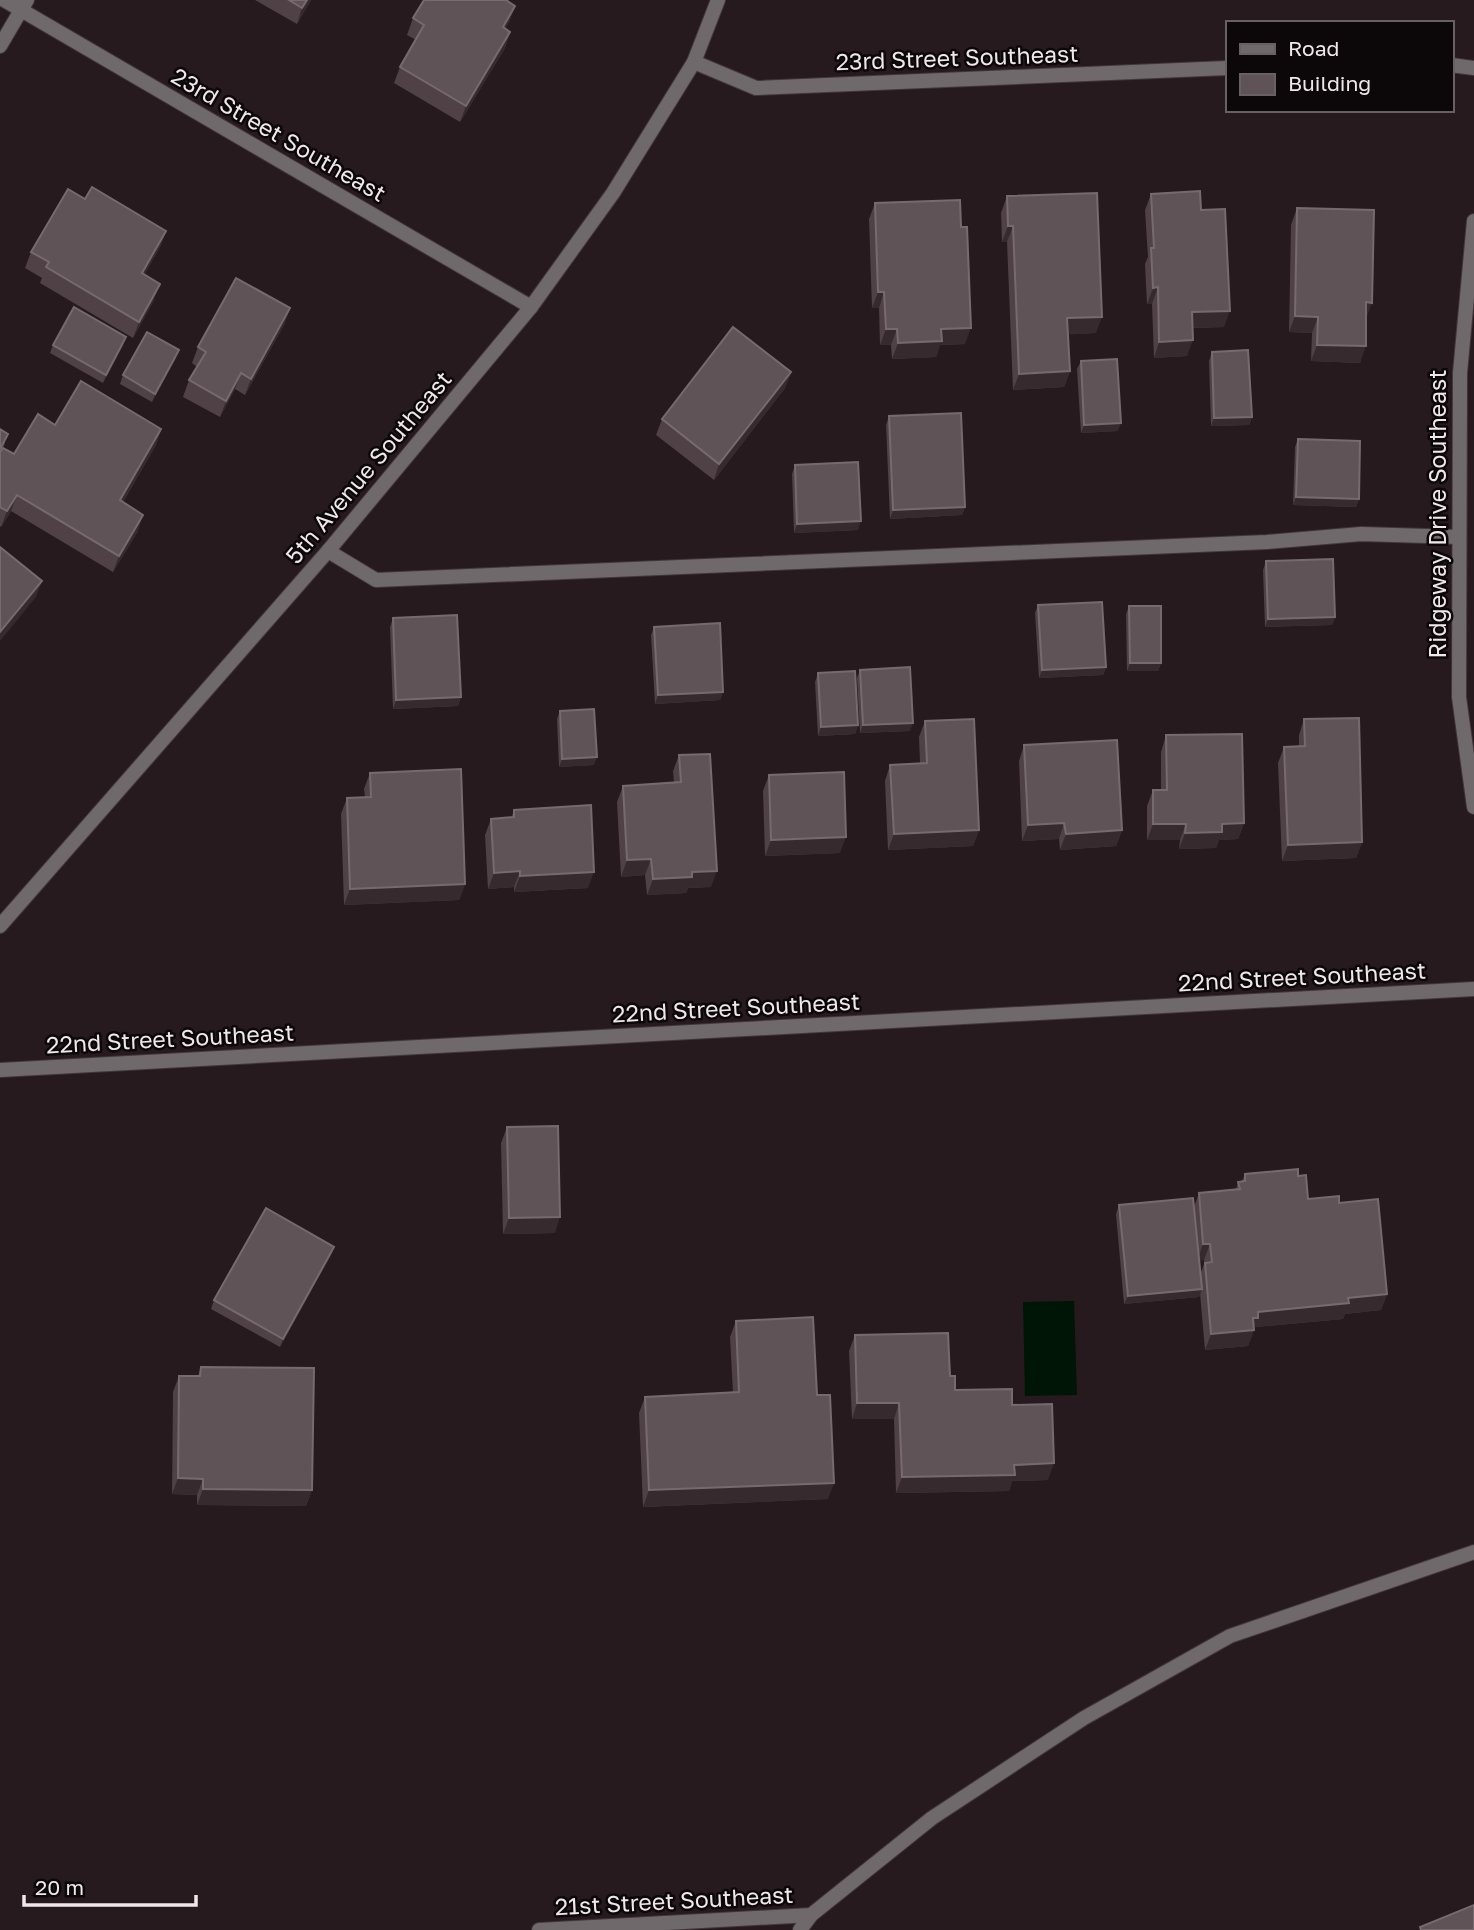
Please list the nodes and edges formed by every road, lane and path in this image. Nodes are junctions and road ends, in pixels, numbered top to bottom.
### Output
1 (4, 0) edge
2 (718, 0) edge
3 (24, 5) edge
4 (0, 46) edge
5 (694, 62) junction
6 (1453, 65) edge
7 (1226, 68) edge
8 (1474, 68) edge
9 (1474, 221) edge
10 (531, 307) junction
11 (1459, 537) junction
12 (328, 551) junction
13 (1474, 807) edge
14 (0, 926) edge
15 (1474, 989) edge
16 (0, 1070) edge
17 (1474, 1552) edge
18 (811, 1915) junction
19 (539, 1930) edge
20 (800, 1930) edge

1 - 3 street, 23rd Street Southeast
2 - 5 street, 5th Avenue Southeast
3 - 4 street
3 - 10 street, 23rd Street Southeast
5 - 7 street, 23rd Street Southeast
5 - 10 street, 5th Avenue Southeast
6 - 8 street
9 - 11 street, Ridgeway Drive Southeast
10 - 12 street, 5th Avenue Southeast
11 - 12 street
11 - 13 street, Ridgeway Drive Southeast
12 - 14 street, 5th Avenue Southeast
15 - 16 street, 22nd Street Southeast
17 - 18 street
18 - 19 street, 21st Street Southeast
18 - 20 street

